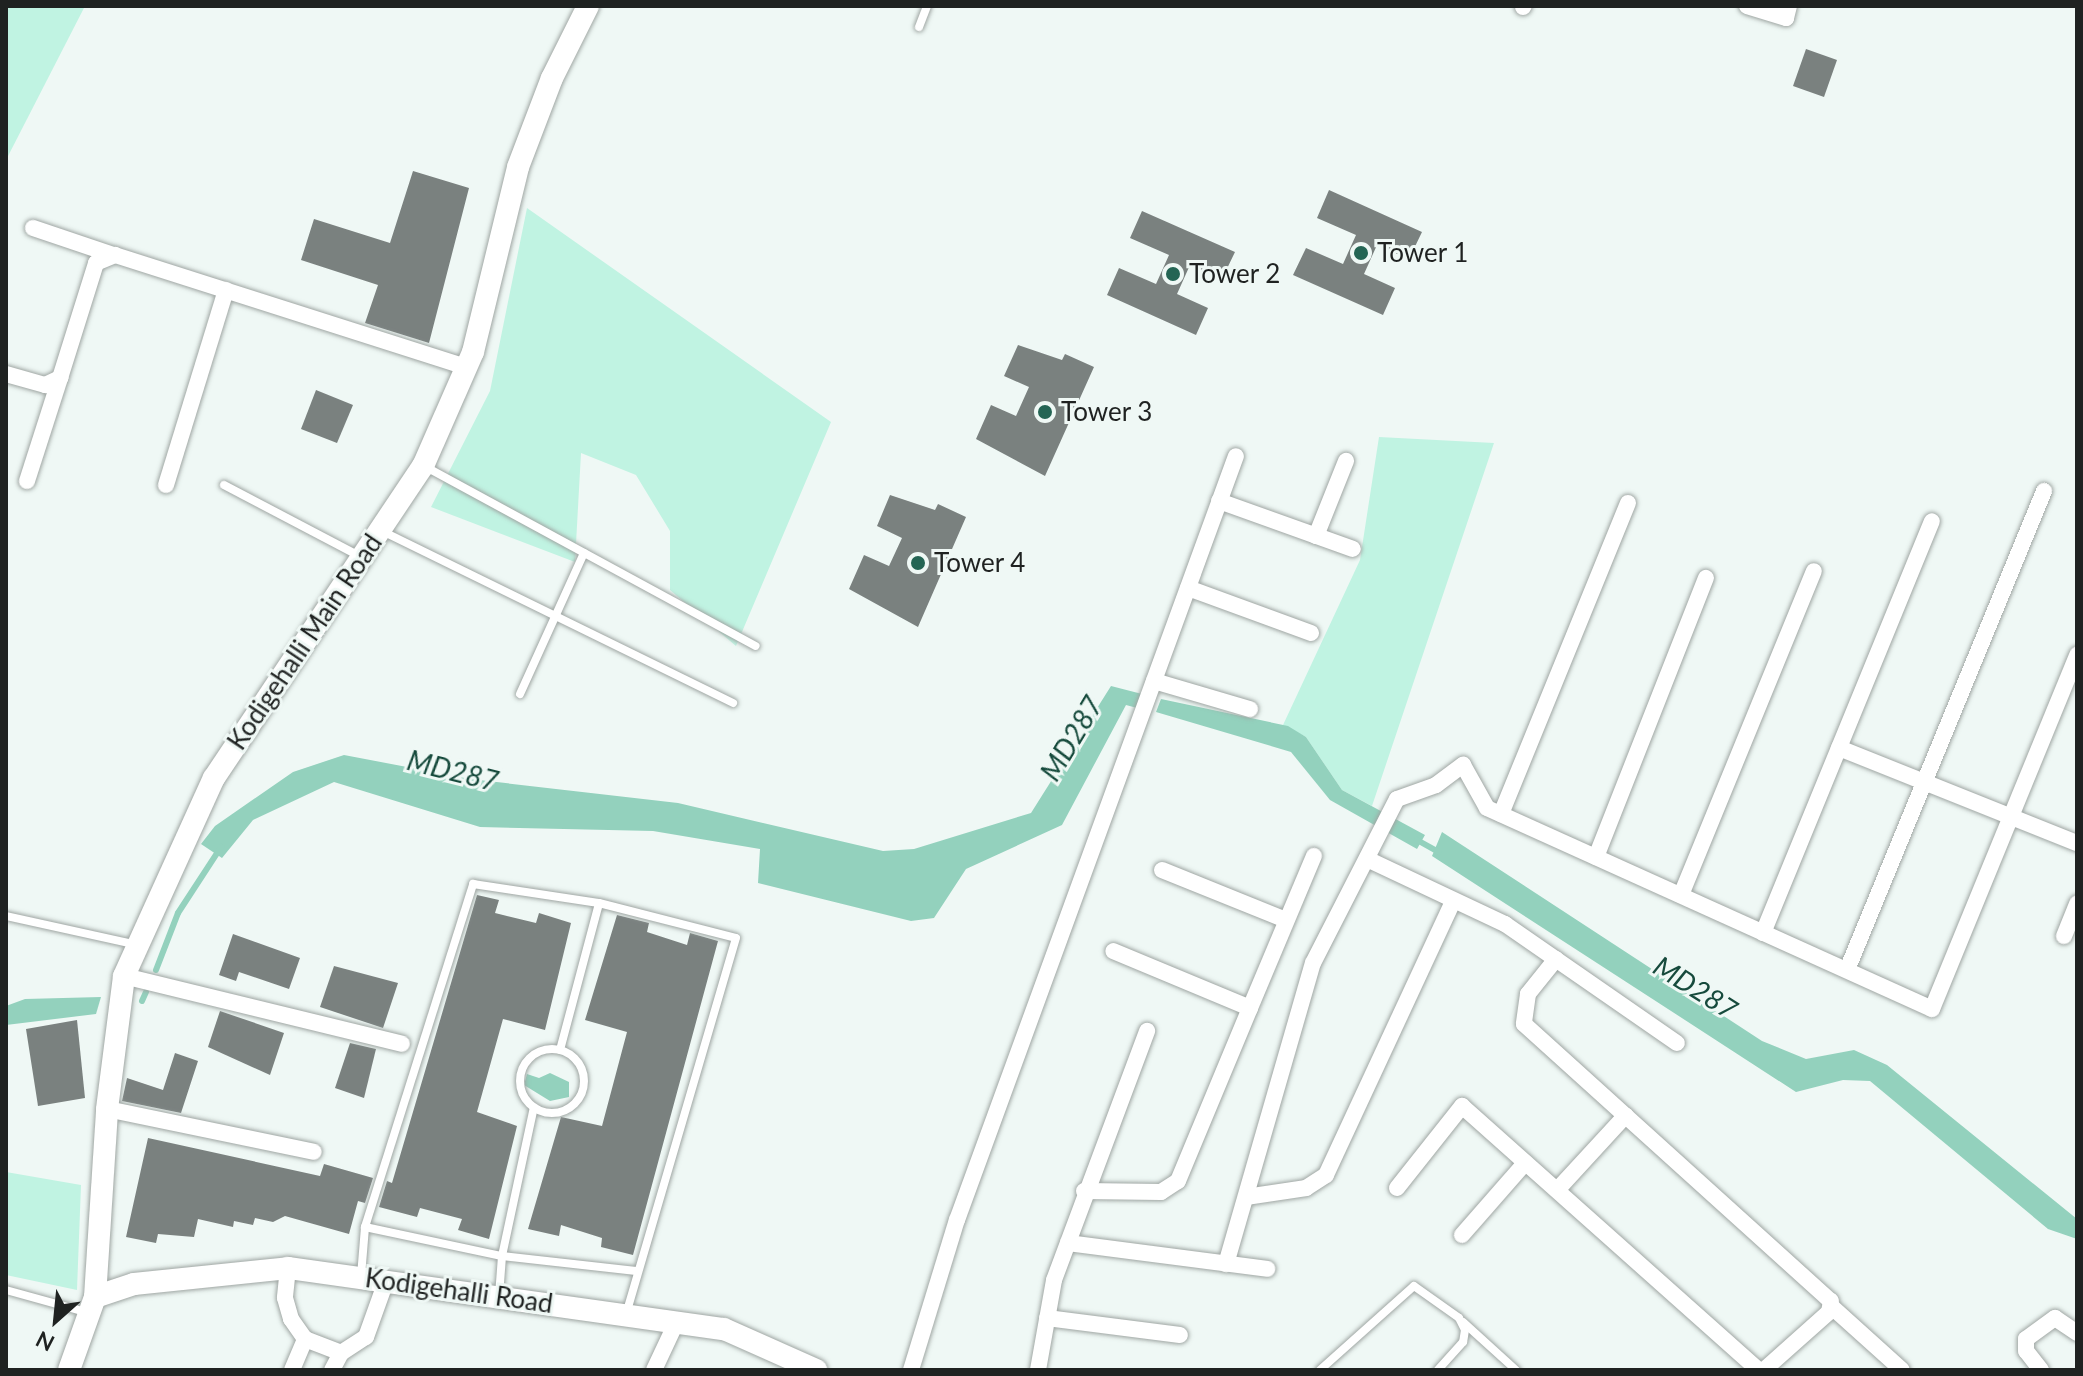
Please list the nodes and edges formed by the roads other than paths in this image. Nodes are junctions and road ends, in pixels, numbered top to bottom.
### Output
1 (588, 6) edge
2 (927, 6) edge
3 (1747, 6) edge
4 (1789, 6) edge
5 (919, 27) dead end
6 (33, 228) dead end
7 (115, 255) junction
8 (226, 290) junction
9 (467, 367) junction
10 (6, 374) edge
11 (60, 378) junction
12 (1236, 456) dead end
13 (1346, 461) dead end
14 (423, 466) junction
15 (27, 481) dead end
16 (166, 485) dead end
17 (224, 485) dead end
18 (2044, 491) dead end
19 (1219, 501) junction
20 (1628, 503) dead end
21 (1932, 521) dead end
22 (380, 530) junction
23 (1316, 536) junction
24 (1353, 549) dead end
25 (584, 553) junction
26 (362, 557) junction
27 (1814, 571) dead end
28 (1706, 578) dead end
29 (1188, 588) junction
30 (555, 616) junction
31 (1311, 633) dead end
32 (756, 646) dead end
33 (2077, 655) edge
34 (1154, 681) junction
35 (520, 694) dead end
36 (733, 703) dead end
37 (1250, 709) dead end
38 (1839, 748) junction
39 (1924, 782) junction
40 (1501, 814) junction
41 (2011, 816) junction
42 (2077, 843) edge
43 (1371, 851) junction
44 (1314, 856) dead end
45 (1596, 857) junction
46 (1162, 870) dead end
47 (1681, 895) junction
48 (1453, 901) junction
49 (599, 903) junction
50 (2077, 903) edge
51 (6, 916) edge
52 (1286, 920) junction
53 (1763, 933) junction
54 (2064, 936) dead end
55 (139, 945) junction
56 (1113, 951) dead end
57 (1556, 959) junction
58 (1847, 970) junction
59 (124, 976) junction
60 (1250, 1008) junction
61 (1147, 1031) dead end
62 (1677, 1043) dead end
63 (402, 1044) dead end
64 (560, 1050) junction
65 (534, 1107) junction
66 (107, 1109) junction
67 (1626, 1115) junction
68 (314, 1152) dead end
69 (1525, 1163) junction
70 (1397, 1188) dead end
71 (1558, 1189) junction
72 (1084, 1191) junction
73 (1246, 1197) junction
74 (365, 1227) junction
75 (1462, 1235) dead end
76 (1068, 1243) junction
77 (502, 1256) junction
78 (1226, 1264) junction
79 (288, 1268) junction
80 (1267, 1269) dead end
81 (636, 1271) junction
82 (361, 1277) junction
83 (386, 1281) junction
84 (6, 1290) edge
85 (499, 1297) junction
86 (90, 1304) junction
87 (1832, 1307) junction
88 (626, 1314) junction
89 (1047, 1318) junction
90 (1459, 1318) junction
91 (677, 1321) junction
92 (2077, 1333) edge
93 (1180, 1335) dead end
94 (305, 1339) junction
95 (341, 1353) junction
96 (788, 1364) edge
97 (69, 1370) edge
98 (292, 1370) edge
99 (332, 1370) edge
100 (654, 1370) edge
101 (816, 1370) edge
102 (911, 1370) edge
103 (1038, 1370) edge
104 (1320, 1370) edge
105 (1438, 1370) edge
106 (1516, 1370) edge
107 (1761, 1370) edge
108 (1902, 1370) edge
109 (2041, 1370) edge

1 - 9 street, Kodigehalli Main Road
2 - 5 lane
3 - 4 street
6 - 7 street
7 - 8 street
7 - 11 street
8 - 9 street
8 - 16 street
9 - 14 street, Kodigehalli Main Road
10 - 11 street
11 - 15 street
12 - 19 street
13 - 23 street
14 - 22 street, Kodigehalli Main Road
14 - 25 lane
17 - 26 lane
18 - 39 street
19 - 23 street
19 - 29 street
20 - 40 street
21 - 38 street
22 - 26 street, Kodigehalli Main Road
22 - 30 lane
23 - 24 street
25 - 30 lane
25 - 32 lane
26 - 55 street, Kodigehalli Main Road
27 - 47 street
28 - 45 street
29 - 31 street
29 - 34 street
30 - 35 lane
30 - 36 lane
33 - 41 street
34 - 37 street
34 - 102 street
38 - 39 street
38 - 53 street
39 - 41 street
39 - 58 street
40 - 43 street
40 - 45 street
41 - 42 street
41 - 58 street
43 - 48 street
43 - 73 street
44 - 52 street
45 - 47 street
46 - 52 street
47 - 53 street
48 - 57 street
48 - 73 street
49 - 64 lane
49 - 74 lane
49 - 81 lane
50 - 54 street
51 - 55 lane
52 - 60 street
53 - 58 street
55 - 59 street, Kodigehalli Main Road
56 - 60 street
57 - 62 street
57 - 67 street
59 - 63 street
59 - 66 street, Kodigehalli Main Road
60 - 72 street
61 - 72 street
64 - 65 lane
64 - 65 lane
65 - 77 lane
66 - 68 street
66 - 86 street, Kodigehalli Main Road
67 - 71 street
67 - 87 street
69 - 70 street
69 - 71 street
69 - 75 street
71 - 107 street
72 - 76 street
73 - 78 street
74 - 77 lane
74 - 82 lane
76 - 78 street
76 - 89 street
77 - 81 lane
77 - 85 lane
78 - 80 street
79 - 82 street, Kodigehalli Road
79 - 86 street, Kodigehalli Road
79 - 94 street
81 - 88 lane
82 - 83 street, Kodigehalli Road
83 - 85 street, Kodigehalli Road
83 - 95 street
84 - 86 lane
85 - 88 street, Kodigehalli Road
86 - 97 street, Kodigehalli Main Road
87 - 107 street
87 - 108 street
88 - 91 street, Kodigehalli Road
89 - 93 street
89 - 103 street
90 - 104 lane
90 - 105 lane
90 - 106 lane
91 - 96 street, Kodigehalli Road
91 - 100 street
92 - 109 street
94 - 95 street
94 - 98 street
95 - 99 street
96 - 101 street, Kodigehalli Road

